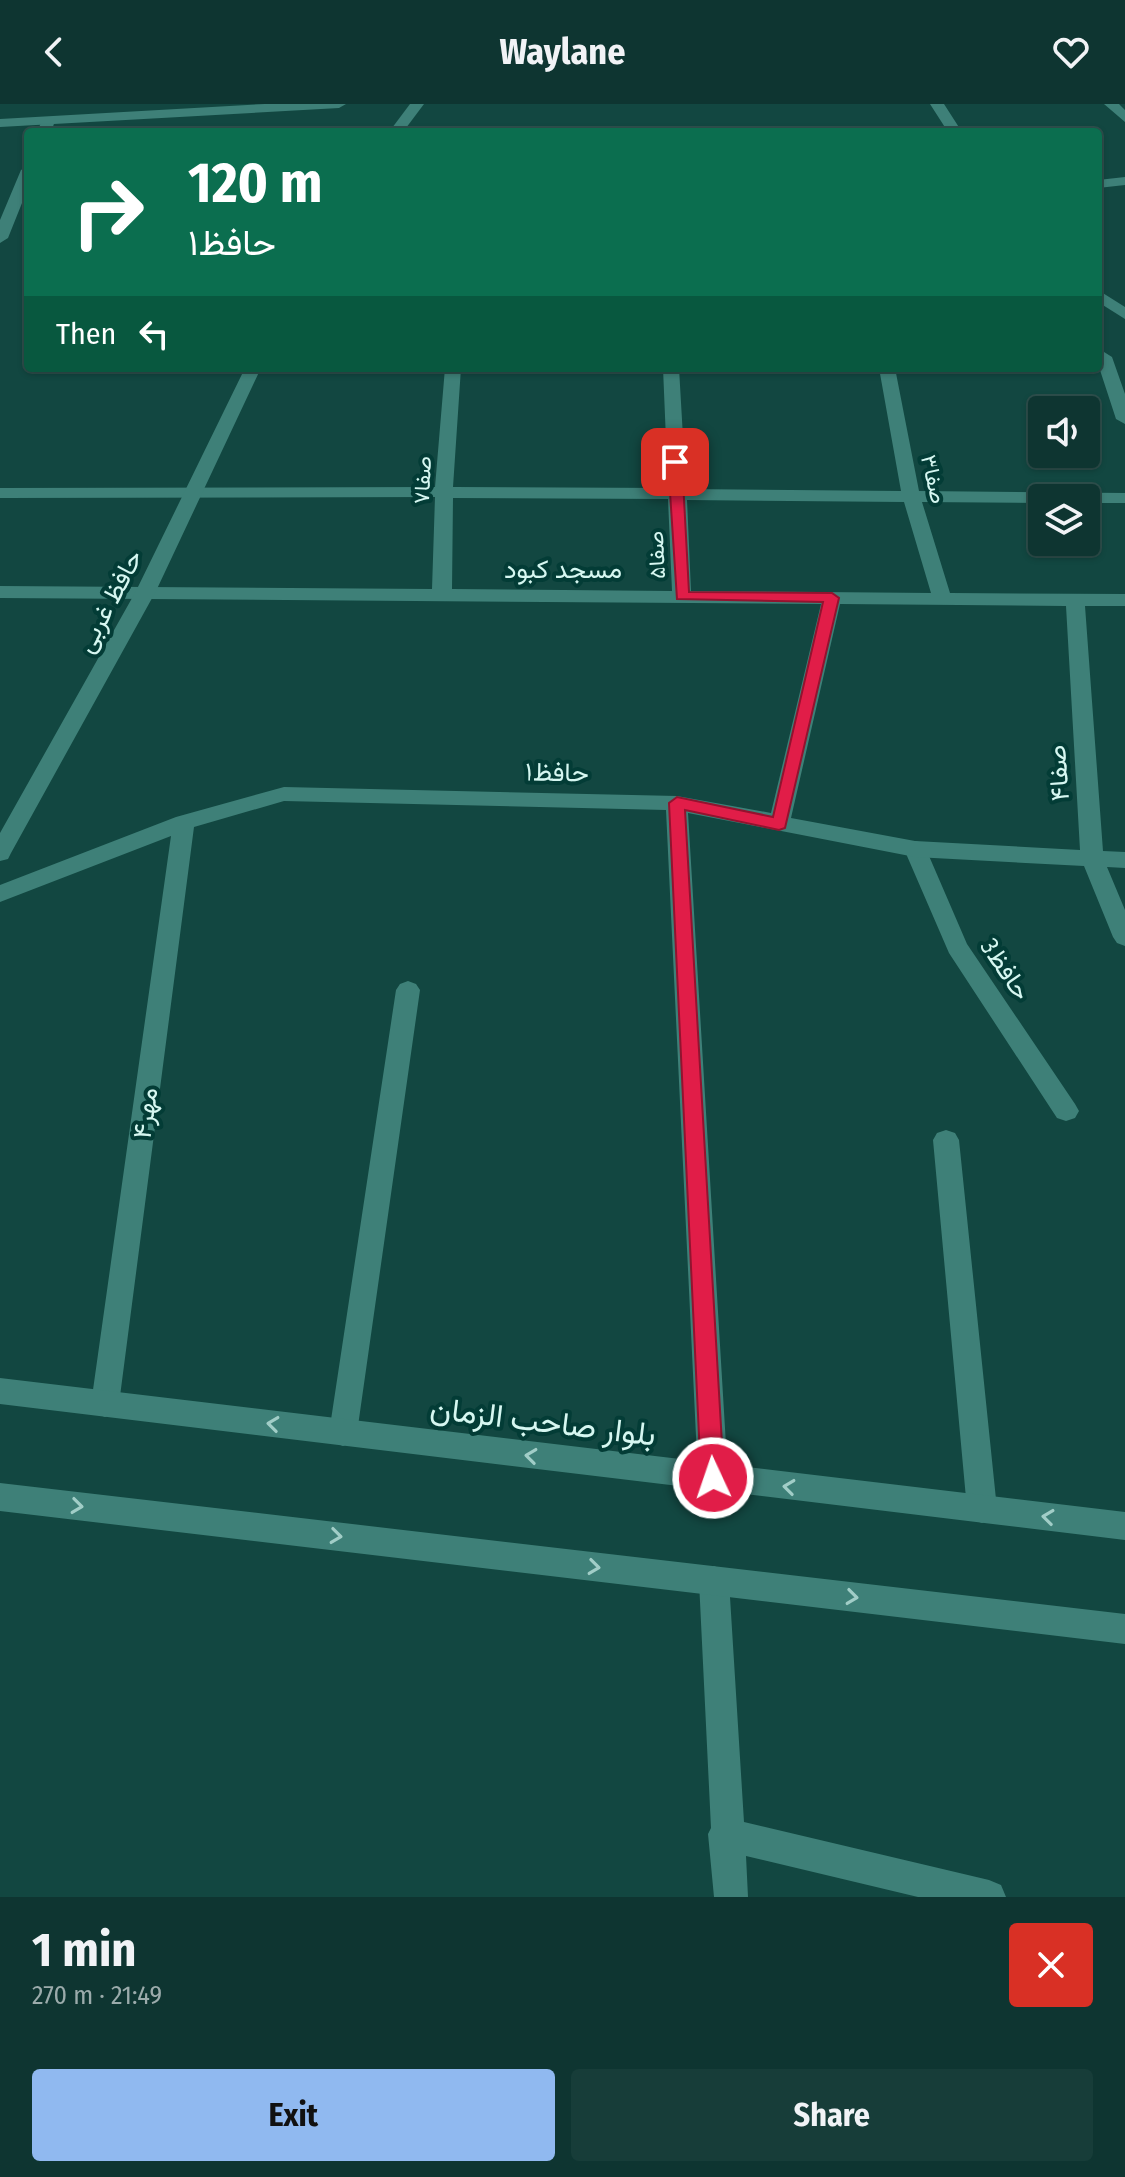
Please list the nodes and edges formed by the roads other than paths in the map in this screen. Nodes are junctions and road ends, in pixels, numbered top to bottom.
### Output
1 (339, 104) edge
2 (417, 104) edge
3 (937, 104) edge
4 (1111, 104) edge
5 (302, 105) edge
6 (1125, 118) edge
7 (0, 123) edge
8 (46, 127) edge
9 (399, 128) edge
10 (952, 128) edge
11 (24, 180) edge
12 (1125, 181) edge
13 (1102, 184) edge
14 (0, 238) edge
15 (1102, 298) edge
16 (1125, 314) edge
17 (1125, 356) edge
18 (1102, 357) edge
19 (1102, 360) edge
20 (251, 372) edge
21 (453, 372) edge
22 (671, 372) edge
23 (888, 372) edge
24 (1125, 419) edge
25 (444, 492) junction
26 (0, 493) edge
27 (677, 493) junction
28 (190, 494) junction
29 (911, 494) junction
30 (1125, 498) edge
31 (146, 591) junction
32 (0, 592) edge
33 (442, 594) junction
34 (682, 596) junction
35 (832, 598) junction
36 (942, 598) junction
37 (1075, 599) junction
38 (1125, 600) edge
39 (677, 803) junction
40 (184, 822) junction
41 (779, 824) junction
42 (915, 849) junction
43 (0, 853) edge
44 (1092, 858) junction
45 (1125, 860) edge
46 (0, 894) edge
47 (1125, 937) edge
48 (408, 990) dead end
49 (1066, 1111) dead end
50 (946, 1140) dead end
51 (0, 1391) edge
52 (105, 1404) junction
53 (343, 1433) junction
54 (713, 1478) junction
55 (0, 1497) edge
56 (982, 1509) junction
57 (1125, 1526) edge
58 (714, 1581) junction
59 (1125, 1629) edge
60 (725, 1834) junction
61 (731, 1897) edge
62 (989, 1897) edge

1 - 5 street
2 - 9 street
3 - 10 street
4 - 6 street
5 - 8 street
7 - 8 street
11 - 14 street
12 - 13 street
15 - 16 street
17 - 18 street
19 - 24 street
20 - 28 street, حافظ غربی
21 - 25 street, صفا۷
22 - 27 street, صفا۵
23 - 29 street, صفا۳
25 - 27 street
25 - 28 street
25 - 33 street, صفا۷
26 - 28 street
27 - 29 street
27 - 34 street, صفا۵
28 - 31 street, حافظ غربی
29 - 30 street
29 - 36 street, صفا۳
31 - 32 street, مسجد کبود
31 - 33 street, مسجد کبود
31 - 43 street, حافظ غربی
33 - 34 street, مسجد کبود
34 - 35 street, مسجد کبود
35 - 36 street, مسجد کبود
35 - 41 street
36 - 37 street, مسجد کبود
37 - 38 street, مسجد کبود
37 - 44 street, صفا۴
39 - 40 street, حافظ۱
39 - 41 street, حافظ۱
39 - 54 street
40 - 46 street, حافظ۱
40 - 52 street, مهر۴
41 - 42 street, حافظ۱
42 - 44 street, حافظ۱
42 - 49 street, حافظ3
44 - 45 street, حافظ۱
44 - 47 street, صفا۴
48 - 53 street
50 - 56 street
51 - 52 street, بلوار صاحب الزمان
53 -> 52 street, بلوار صاحب الزمان
54 -> 53 street, بلوار صاحب الزمان
56 -> 54 street, بلوار صاحب الزمان
55 -> 58 street
57 -> 56 street, بلوار صاحب الزمان
58 -> 59 street
58 - 60 street
60 - 61 street
60 - 62 street

